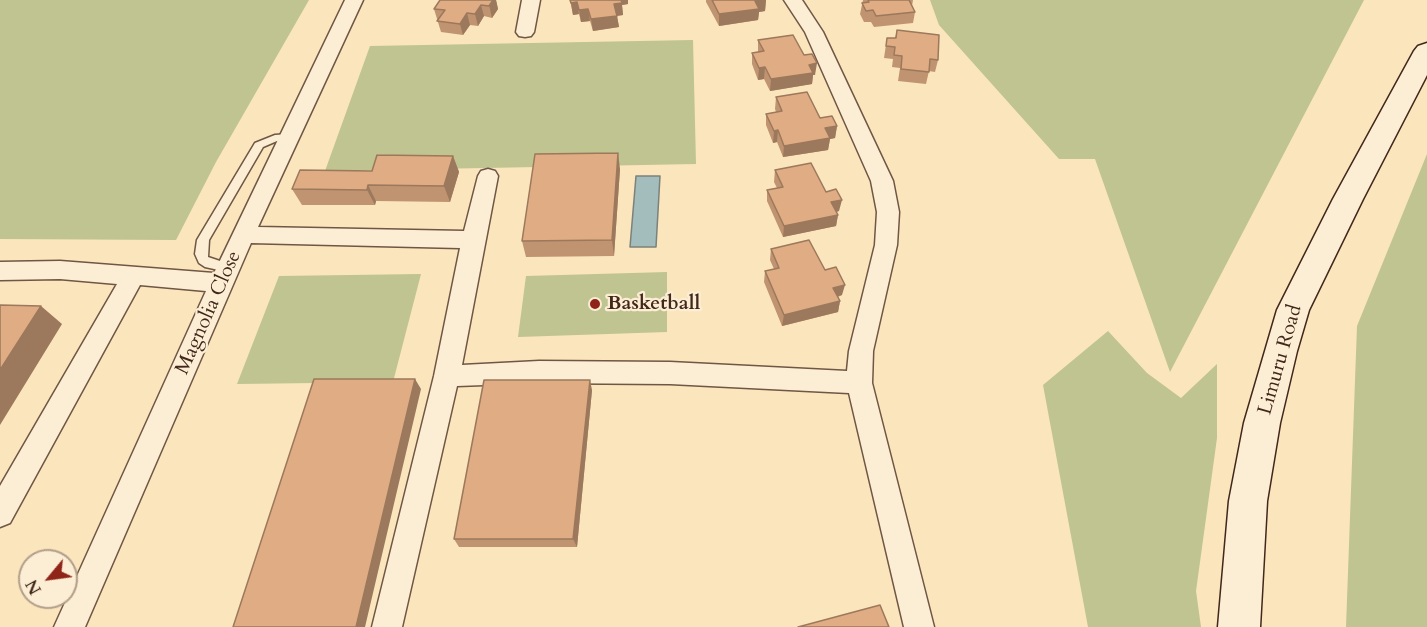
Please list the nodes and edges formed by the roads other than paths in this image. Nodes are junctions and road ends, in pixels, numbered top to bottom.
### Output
1 (354, 0) edge
2 (531, 0) edge
3 (793, 0) edge
4 (525, 32) dead end
5 (1427, 51) edge
6 (290, 137) junction
7 (488, 176) dead end
8 (245, 236) junction
9 (473, 240) junction
10 (0, 271) edge
11 (225, 275) junction
12 (133, 276) junction
13 (447, 376) junction
14 (859, 383) junction
15 (0, 513) edge
16 (69, 627) edge
17 (387, 627) edge
18 (919, 627) edge
19 (1239, 627) edge

1 - 6 street, Magnolia Close
2 - 4 street
3 - 14 street
5 - 19 main road, Limuru Road
6 - 8 street, Magnolia Close
6 - 11 lane
7 - 9 street
8 - 9 street
8 - 11 street, Magnolia Close
9 - 13 street
10 - 12 street
11 - 12 street
11 - 16 street, Magnolia Close
12 - 15 street
13 - 14 street
13 - 17 street
14 - 18 street

